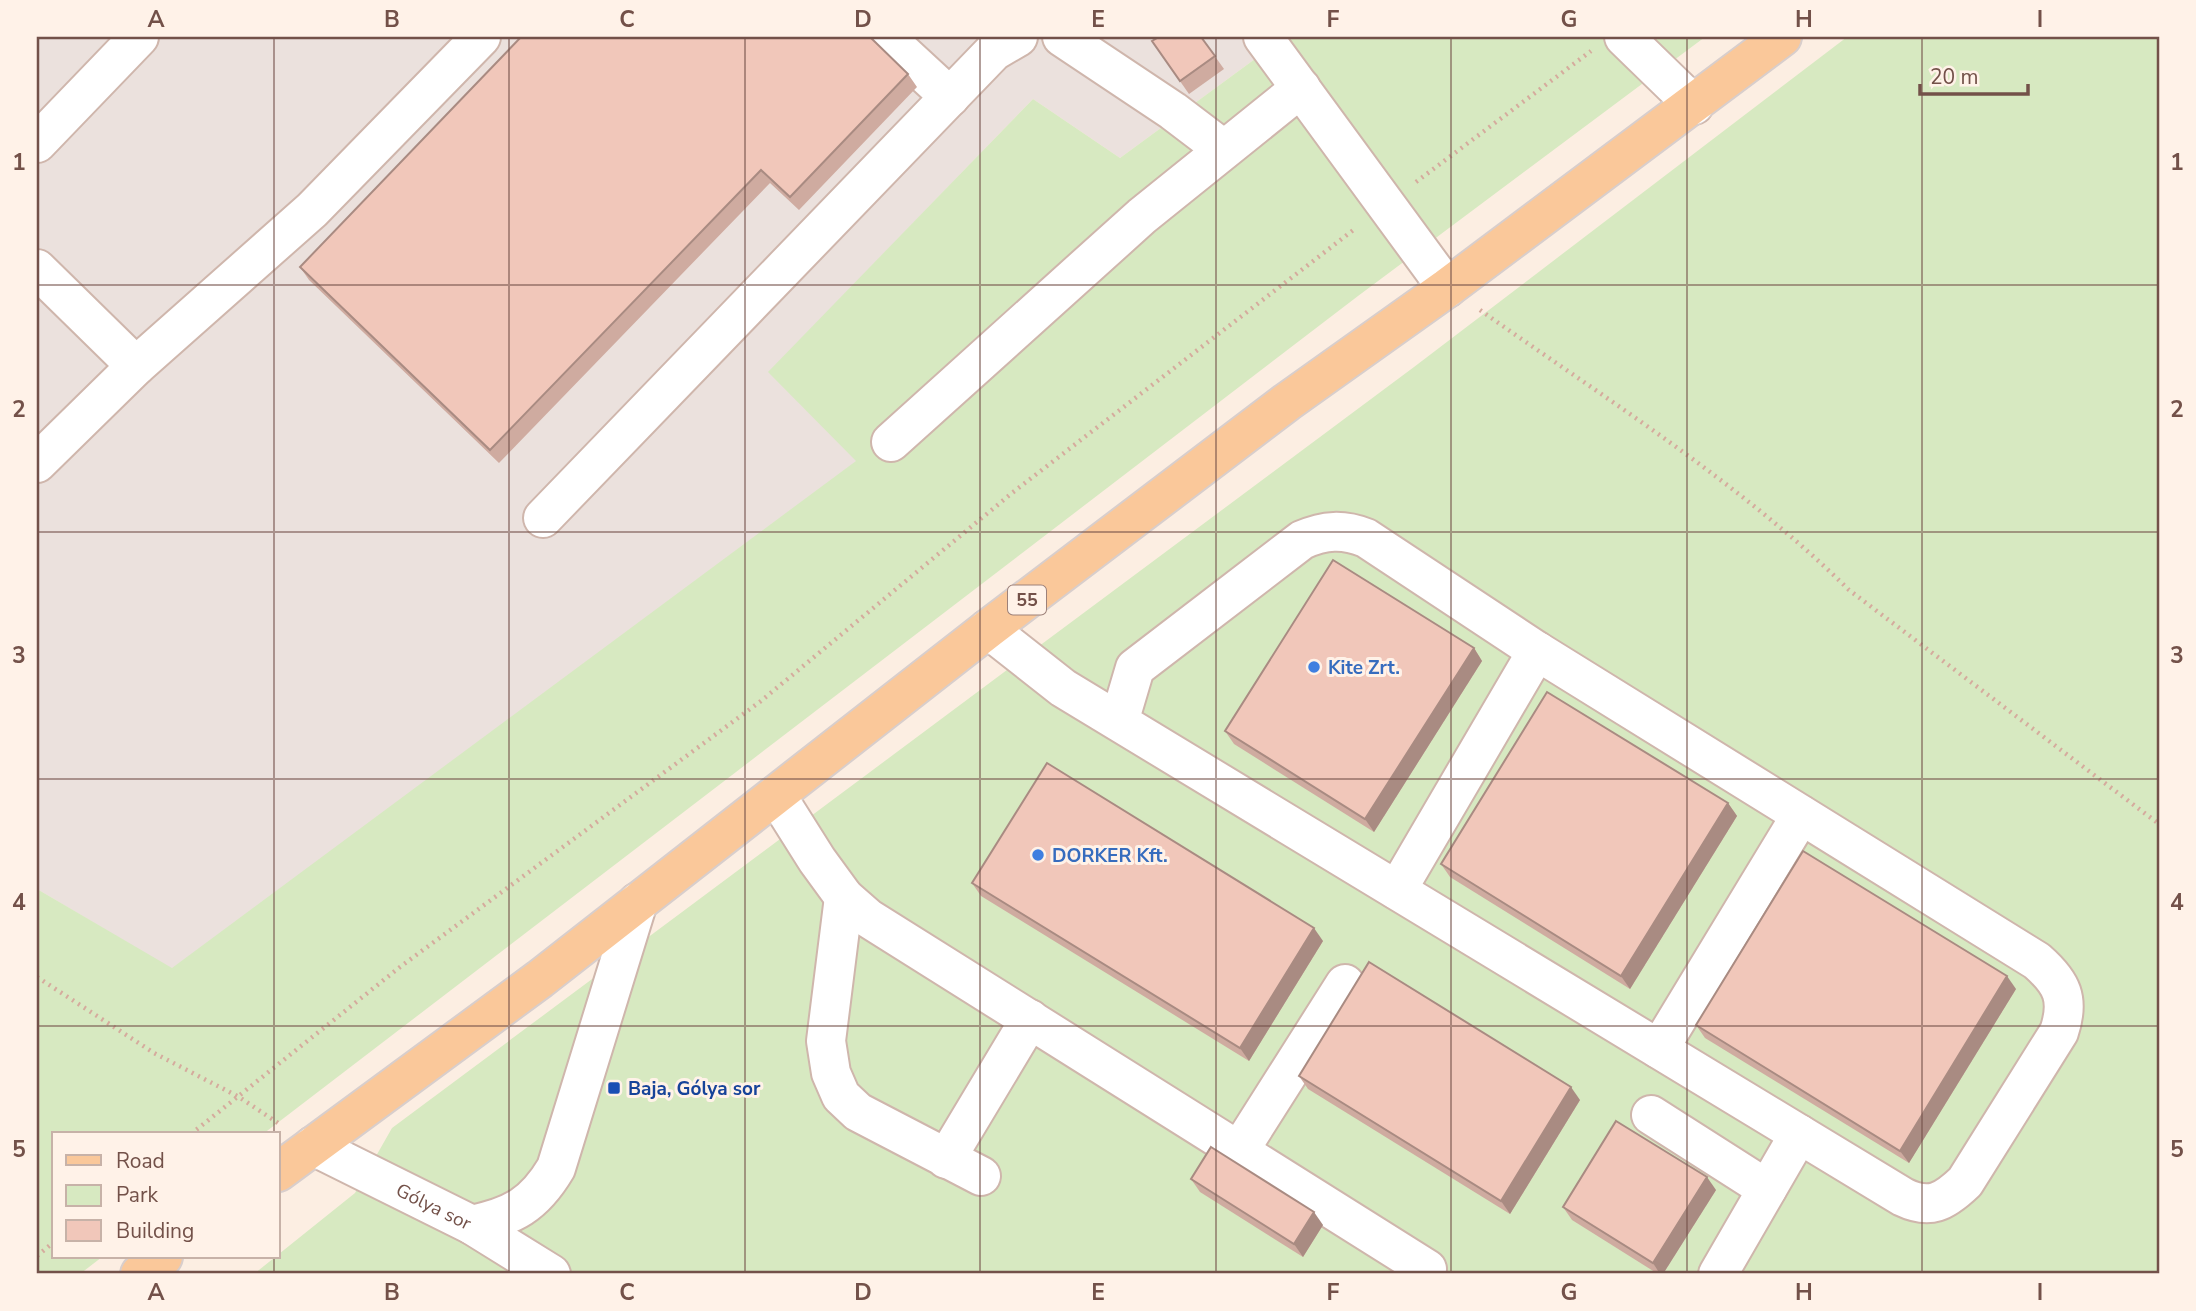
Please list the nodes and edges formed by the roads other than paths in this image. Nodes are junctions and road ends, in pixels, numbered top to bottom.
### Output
1 (139, 37) edge
2 (481, 37) edge
3 (886, 37) edge
4 (1018, 37) edge
5 (1062, 37) edge
6 (1264, 37) edge
7 (1782, 37) edge
8 (1612, 41) edge
9 (1301, 88) junction
10 (950, 97) junction
11 (1694, 105) junction
12 (37, 143) edge
13 (1223, 149) junction
14 (37, 269) edge
15 (1447, 288) junction
16 (136, 366) junction
17 (891, 442) dead end
18 (37, 463) edge
19 (543, 518) dead end
20 (988, 629) junction
21 (1537, 651) junction
22 (1119, 722) junction
23 (776, 795) junction
24 (1801, 815) junction
25 (1397, 890) junction
26 (844, 897) junction
27 (638, 902) junction
28 (1345, 984) dead end
29 (1030, 1019) junction
30 (1659, 1049) junction
31 (1651, 1115) dead end
32 (1799, 1134) junction
33 (313, 1146) junction
34 (1240, 1151) junction
35 (946, 1159) junction
36 (280, 1171) edge
37 (981, 1176) dead end
38 (1768, 1189) junction
39 (472, 1225) junction
40 (162, 1258) edge
41 (1427, 1269) dead end
42 (140, 1274) edge
43 (551, 1274) edge
44 (1718, 1274) edge

1 - 12 street
2 - 16 street
3 - 10 street
4 - 10 street
5 - 13 street
6 - 9 street
7 - 11 main road, 55
8 - 11 street
9 - 13 street
9 - 15 street
10 - 19 street
11 - 15 main road, 55
13 - 17 street
14 - 16 street
15 - 20 main road, 55
16 - 18 street
20 - 22 street
20 - 23 main road, 55
21 - 22 street
21 - 24 street
21 - 25 street
22 - 25 street
23 - 26 street
23 - 27 main road, 55
24 - 30 street
24 - 32 street
25 - 30 street
26 - 29 street
26 - 35 street
27 - 33 main road, 55
27 - 39 street
28 - 34 street
29 - 34 street
29 - 35 street
30 - 32 street
31 - 38 street
32 - 38 street
33 - 36 main road, 55
33 - 39 street, Gólya sor
34 - 41 street
35 - 37 street
38 - 44 street
39 - 43 street, Gólya sor
40 - 42 main road

